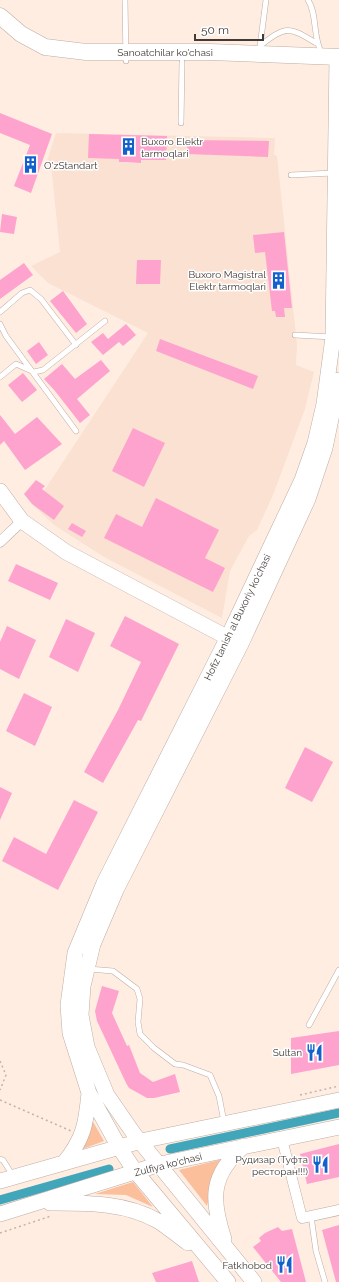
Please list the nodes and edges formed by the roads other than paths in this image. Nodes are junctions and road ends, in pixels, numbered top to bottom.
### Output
1 (125, 0) edge
2 (266, 0) edge
3 (308, 0) edge
4 (0, 16) edge
5 (0, 27) edge
6 (255, 49) junction
7 (126, 57) junction
8 (332, 58) edge
9 (182, 62) junction
10 (181, 123) dead end
11 (334, 173) junction
12 (291, 174) dead end
13 (0, 312) edge
14 (105, 321) dead end
15 (0, 324) edge
16 (295, 336) dead end
17 (333, 337) junction
18 (76, 345) junction
19 (34, 372) junction
20 (0, 377) edge
21 (339, 380) edge
22 (76, 431) dead end
23 (0, 491) edge
24 (22, 521) junction
25 (0, 542) edge
26 (234, 640) junction
27 (86, 969) junction
28 (339, 970) edge
29 (309, 1025) dead end
30 (90, 1093) junction
31 (339, 1100) edge
32 (224, 1123) junction
33 (339, 1127) edge
34 (282, 1139) junction
35 (141, 1141) junction
36 (244, 1146) junction
37 (119, 1147) junction
38 (0, 1159) edge
39 (64, 1164) junction
40 (160, 1164) junction
41 (135, 1171) junction
42 (7, 1179) edge
43 (39, 1202) junction
44 (339, 1210) edge
45 (0, 1214) edge
46 (311, 1216) junction
47 (228, 1250) junction
48 (208, 1258) junction
49 (228, 1282) edge
50 (254, 1282) edge
51 (325, 1282) edge

1 - 7 lane
2 - 6 lane
3 - 8 lane
4 - 7 main road, Sanoatchilar ko'chasi
5 - 7 main road, Sanoatchilar ko'chasi
6 - 7 main road, Sanoatchilar ko'chasi
6 - 8 main road, Sanoatchilar ko'chasi
6 - 8 lane
7 - 9 main road, Sanoatchilar ko'chasi
8 - 9 main road, Sanoatchilar ko'chasi
8 - 11 main road, Hofiz tanish al Buxoriy ko'chasi
9 - 10 lane
11 - 12 lane
11 - 17 main road, Hofiz tanish al Buxoriy ko'chasi
13 - 18 lane
14 - 18 lane
15 - 19 lane
16 - 17 lane
17 - 26 main road, Hofiz tanish al Buxoriy ko'chasi
18 - 19 lane
19 - 20 lane
19 - 22 lane
21 - 26 main road, Hofiz tanish al Buxoriy ko'chasi
23 - 24 main road
24 - 25 street
24 - 26 main road
26 - 27 main road, Hofiz tanish al Buxoriy ko'chasi
26 - 30 main road, Hofiz tanish al Buxoriy ko'chasi
27 - 32 lane
27 - 35 main road, Hofiz tanish al Buxoriy ko'chasi
28 - 29 lane
30 - 37 main road, Hofiz tanish al Buxoriy ko'chasi
30 - 39 main road
31 - 32 main road
32 - 35 main road
33 - 34 main road, Zulfiya ko'chasi
34 - 36 main road, Zulfiya ko'chasi
34 - 46 street
35 - 37 main road
35 - 40 main road, Hofiz tanish al Buxoriy ko'chasi
36 - 40 main road, Zulfiya ko'chasi
36 - 47 main road
37 - 39 main road
37 - 41 main road, Hofiz tanish al Buxoriy ko'chasi
38 - 42 lane
39 - 42 main road
40 - 41 main road, Zulfiya ko'chasi
40 - 47 main road, Hofiz tanish al Buxoriy ko'chasi
41 - 43 main road, Zulfiya ko'chasi
41 - 48 main road, Hofiz tanish al Buxoriy ko'chasi
43 - 45 main road, Zulfiya ko'chasi
43 - 48 main road
44 - 46 street
46 - 51 lane
47 - 50 main road, Hofiz tanish al Buxoriy ko'chasi
48 - 49 main road

